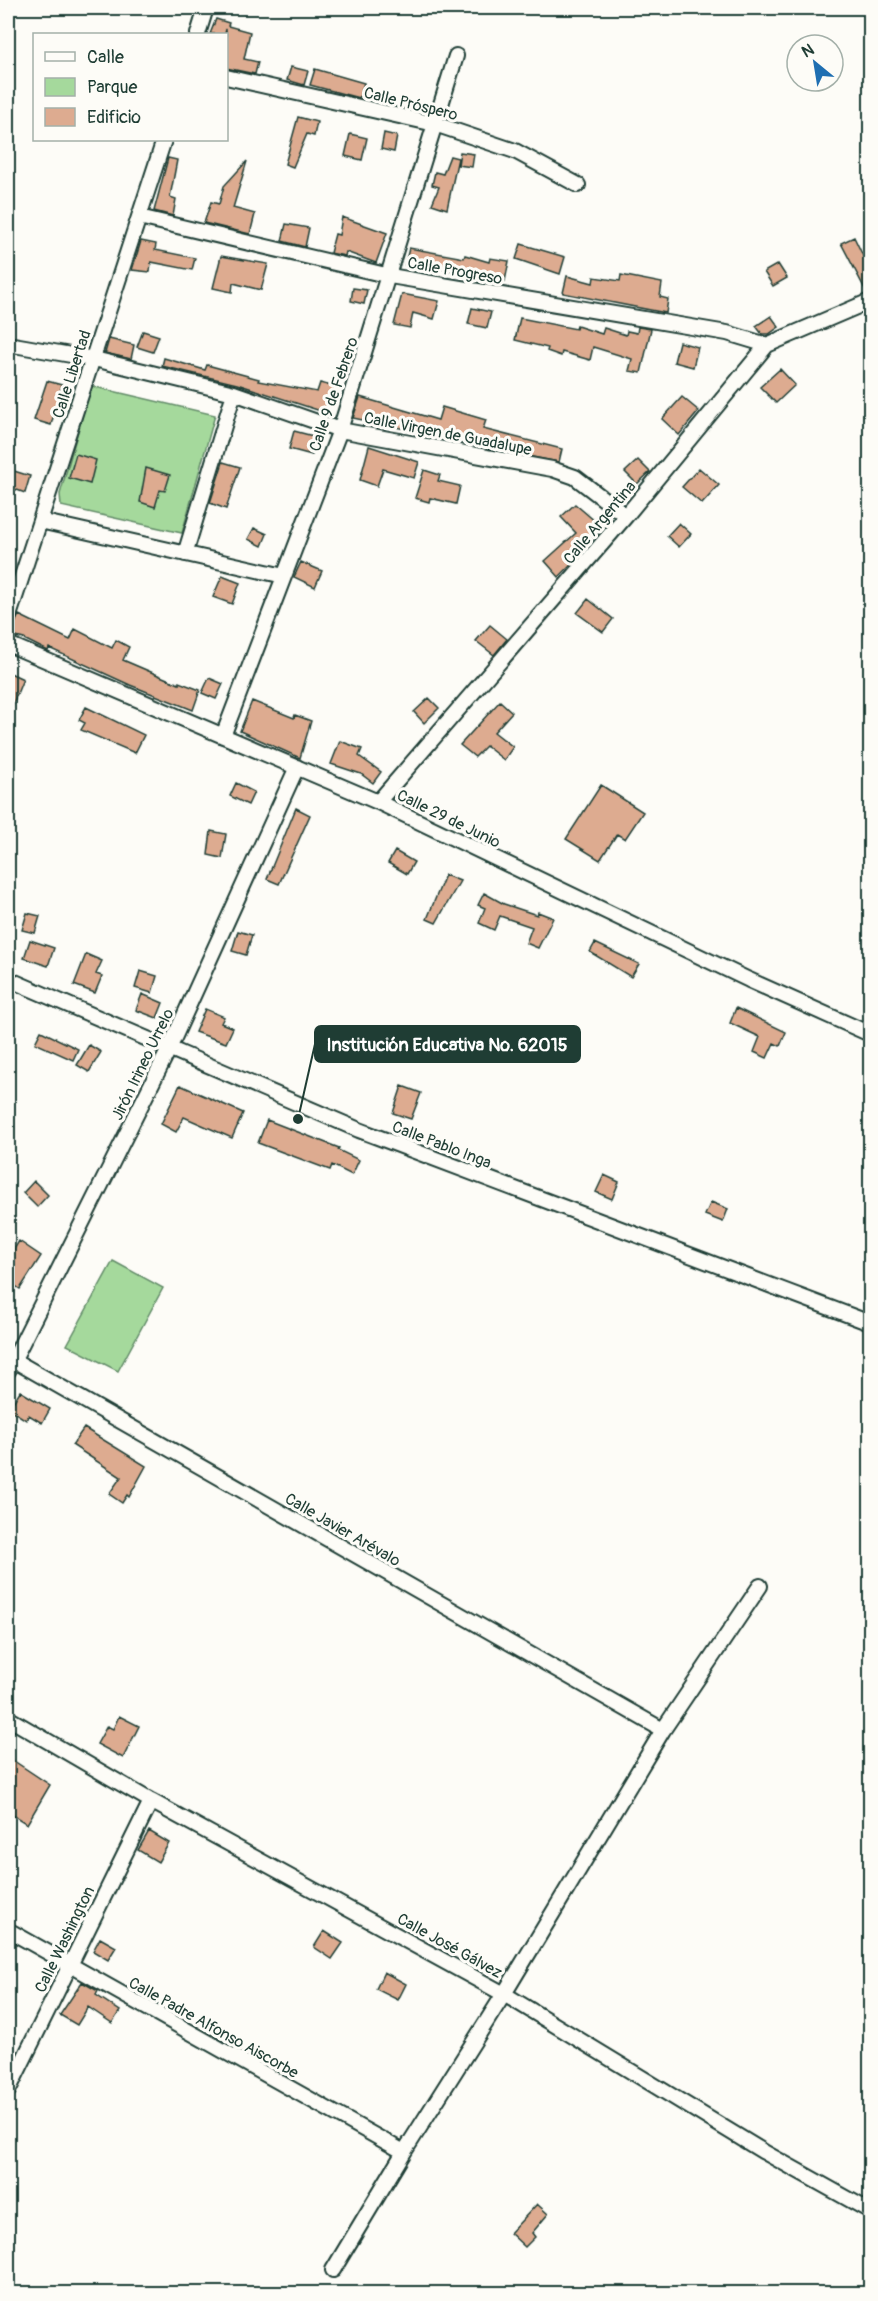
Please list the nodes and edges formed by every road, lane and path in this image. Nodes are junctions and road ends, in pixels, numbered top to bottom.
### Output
1 (206, 8) edge
2 (198, 33) edge
3 (456, 56) dead end
4 (228, 78) edge
5 (435, 124) junction
6 (164, 141) edge
7 (578, 185) dead end
8 (139, 217) junction
9 (390, 276) junction
10 (866, 303) edge
11 (870, 317) edge
12 (8, 344) edge
13 (767, 345) junction
14 (94, 359) junction
15 (234, 393) junction
16 (340, 430) junction
17 (626, 516) junction
18 (40, 521) junction
19 (185, 554) junction
20 (284, 576) junction
21 (8, 619) edge
22 (8, 644) edge
23 (223, 736) junction
24 (297, 767) junction
25 (378, 802) junction
26 (8, 979) edge
27 (870, 1034) edge
28 (169, 1049) junction
29 (870, 1323) edge
30 (9, 1362) edge
31 (760, 1586) dead end
32 (8, 1718) edge
33 (663, 1730) junction
34 (151, 1801) junction
35 (8, 1930) edge
36 (70, 1965) junction
37 (504, 1994) junction
38 (8, 2091) edge
39 (404, 2152) junction
40 (870, 2211) edge
41 (333, 2270) dead end

1 - 2 street
3 - 5 street, Calle 9 de Febrero
4 - 5 street, Calle Próspero
5 - 7 street, Calle Próspero
5 - 9 street, Calle 9 de Febrero
6 - 8 street, Calle Libertad
8 - 9 street, Calle Progreso
8 - 14 street, Calle Libertad
9 - 13 street, Calle Progreso
9 - 16 street, Calle 9 de Febrero
10 - 11 street
10 - 13 street, Calle Argentina
12 - 14 street, Calle Virgen de Guadalupe
13 - 17 street, Calle Argentina
14 - 15 street, Calle Virgen de Guadalupe
14 - 18 street, Calle Libertad
15 - 16 street, Calle Virgen de Guadalupe
15 - 19 street
16 - 17 street, Calle Virgen de Guadalupe
16 - 20 street, Calle 9 de Febrero
17 - 25 street, Calle Argentina
18 - 19 street
18 - 21 street, Calle Libertad
19 - 20 street
20 - 23 street, Calle 9 de Febrero
22 - 23 street, Calle 29 de Junio
23 - 24 street, Calle 29 de Junio
24 - 25 street, Calle 29 de Junio
24 - 28 street, Jirón Irineo Urrelo
25 - 27 street, Calle 29 de Junio
26 - 28 street, Calle Pablo Inga
28 - 29 street, Calle Pablo Inga
28 - 30 street, Jirón Irineo Urrelo
30 - 33 street, Calle Javier Arévalo
31 - 33 street
32 - 34 street, Calle José Gálvez
33 - 37 street
34 - 36 street, Calle Washington
34 - 37 street, Calle José Gálvez
35 - 36 street, Calle Padre Alfonso Aiscorbe
36 - 38 street, Calle Washington
36 - 39 street, Calle Padre Alfonso Aiscorbe
37 - 39 street
37 - 40 street, Calle José Gálvez
39 - 41 street

